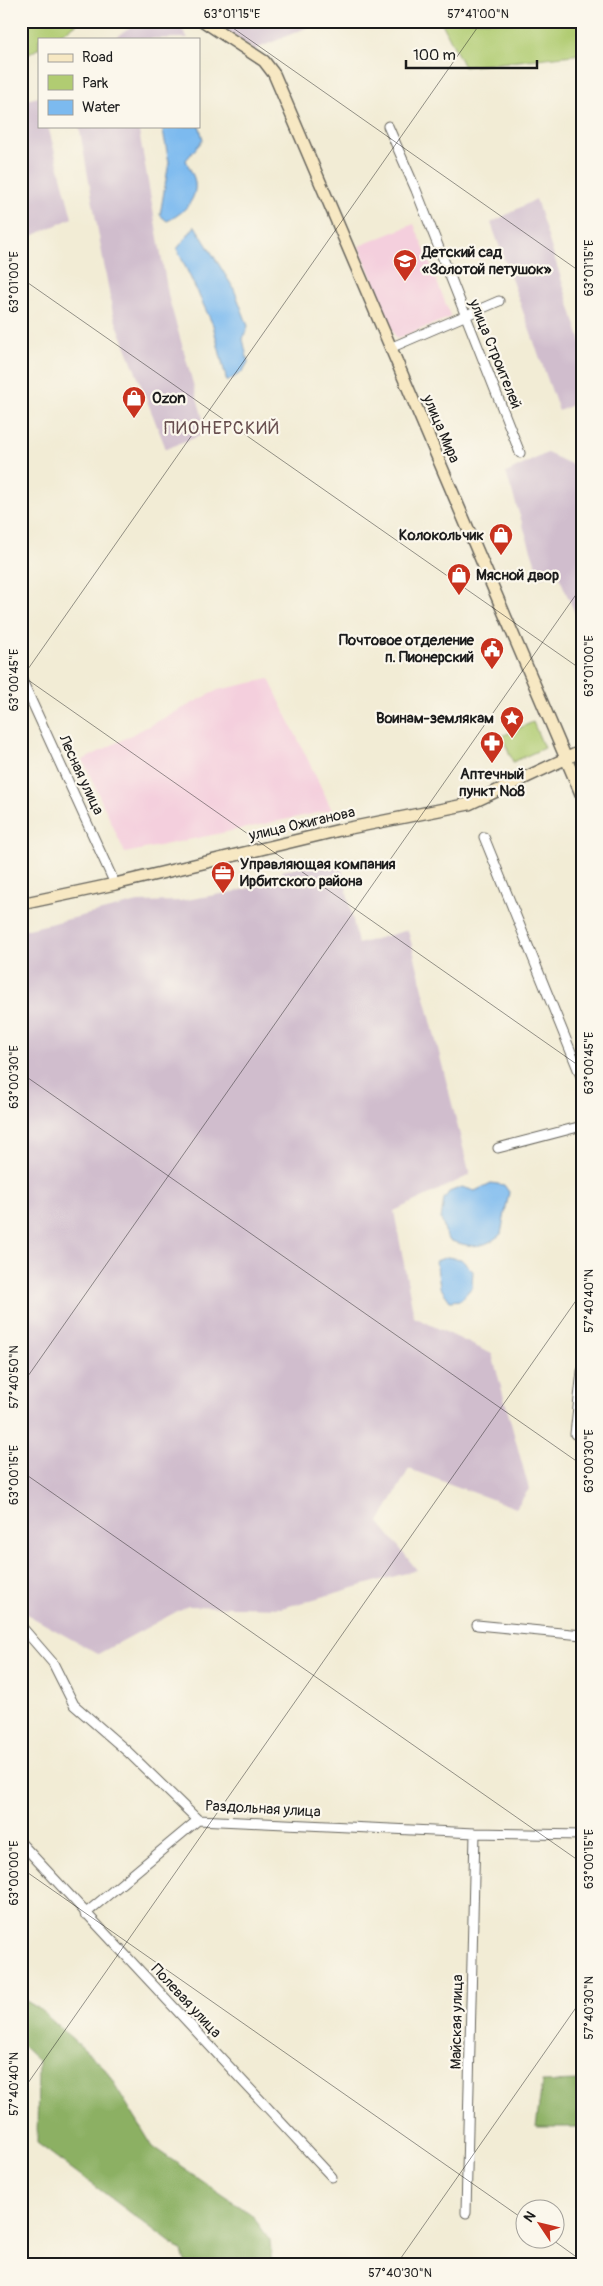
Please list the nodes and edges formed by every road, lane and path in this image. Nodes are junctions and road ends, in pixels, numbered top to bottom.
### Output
1 (203, 21) edge
2 (388, 126) dead end
3 (498, 301) dead end
4 (465, 316) junction
5 (390, 348) junction
6 (520, 453) dead end
7 (21, 678) edge
8 (582, 752) edge
9 (566, 761) junction
10 (582, 796) edge
11 (484, 837) dead end
12 (115, 884) junction
13 (21, 904) edge
14 (582, 1079) edge
15 (582, 1126) edge
16 (498, 1148) dead end
17 (582, 1371) edge
18 (575, 1434) dead end
19 (477, 1625) dead end
20 (21, 1626) edge
21 (582, 1635) edge
22 (198, 1820) junction
23 (475, 1833) junction
24 (582, 1836) edge
25 (21, 1843) edge
26 (86, 1914) junction
27 (332, 2177) dead end
28 (466, 2213) dead end

1 - 5 street, улица Мира
2 - 4 street, улица Строителей
3 - 4 street
4 - 5 street
4 - 6 street, улица Строителей
5 - 9 street, улица Мира
7 - 12 street, Лесная улица
8 - 9 street, улица Ожиганова
9 - 10 street, улица Мира
9 - 12 street, улица Ожиганова
11 - 14 street
12 - 13 street, улица Ожиганова
15 - 16 street
17 - 18 street
19 - 21 street
20 - 22 street, Раздольная улица
22 - 23 street, Раздольная улица
22 - 26 street
23 - 24 street, Раздольная улица
23 - 28 street, Майская улица
25 - 26 street, Полевая улица
26 - 27 street, Полевая улица

